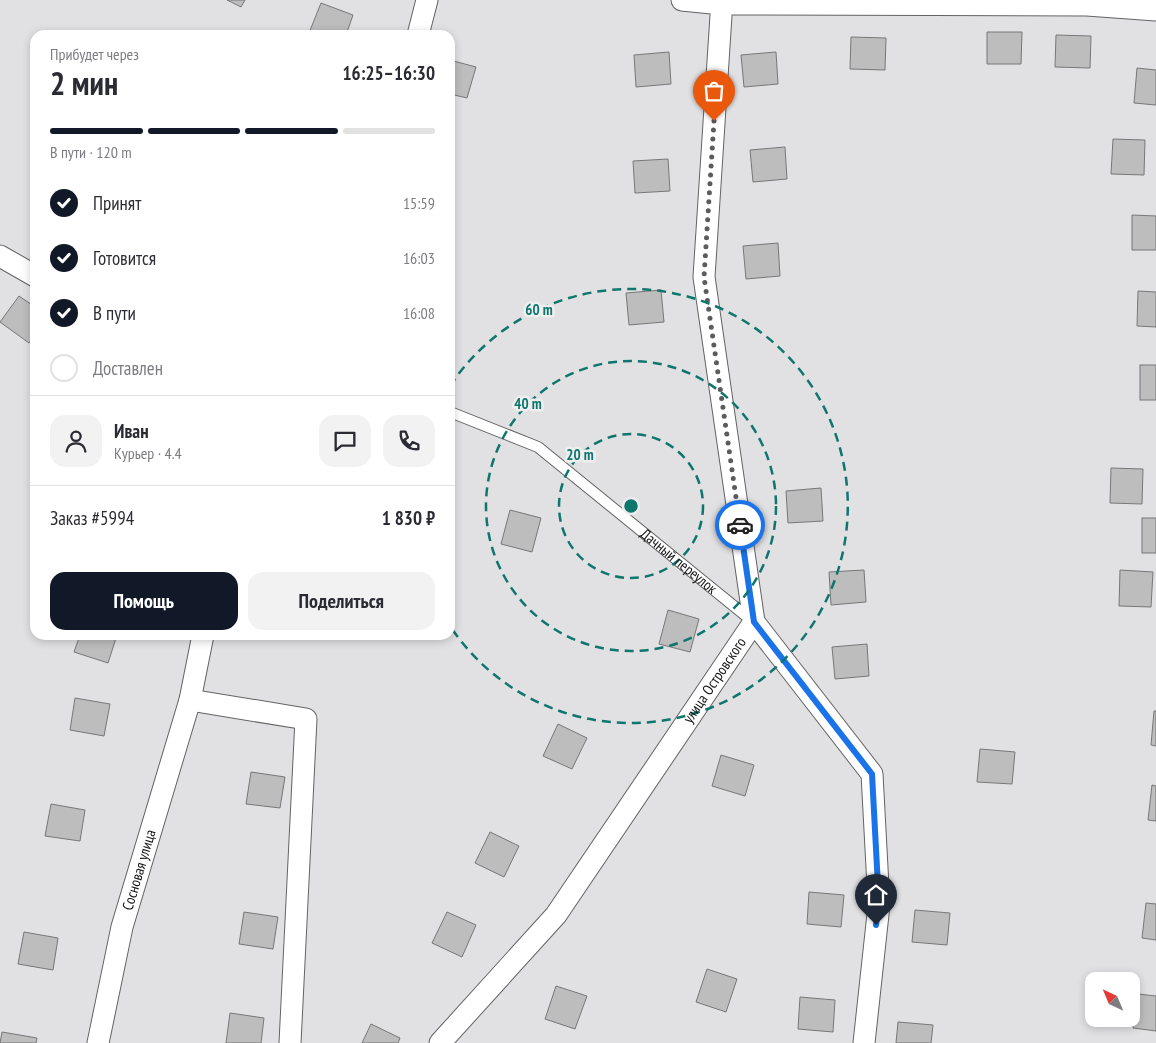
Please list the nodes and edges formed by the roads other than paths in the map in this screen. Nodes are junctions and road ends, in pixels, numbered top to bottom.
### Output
1 (427, 0) edge
2 (682, 0) edge
3 (722, 2) edge
4 (1156, 10) edge
5 (419, 30) edge
6 (0, 256) edge
7 (30, 273) edge
8 (455, 414) edge
9 (754, 622) junction
10 (202, 640) edge
11 (190, 700) junction
12 (98, 1043) edge
13 (290, 1043) edge
14 (440, 1043) edge
15 (864, 1043) edge

1 - 5 street
2 - 3 street
3 - 4 street
3 - 9 street, улица Островского
6 - 7 street
8 - 9 lane, Дачный переулок
9 - 14 street, улица Островского
9 - 15 street
10 - 11 street, Сосновая улица
11 - 12 street, Сосновая улица
11 - 13 street

